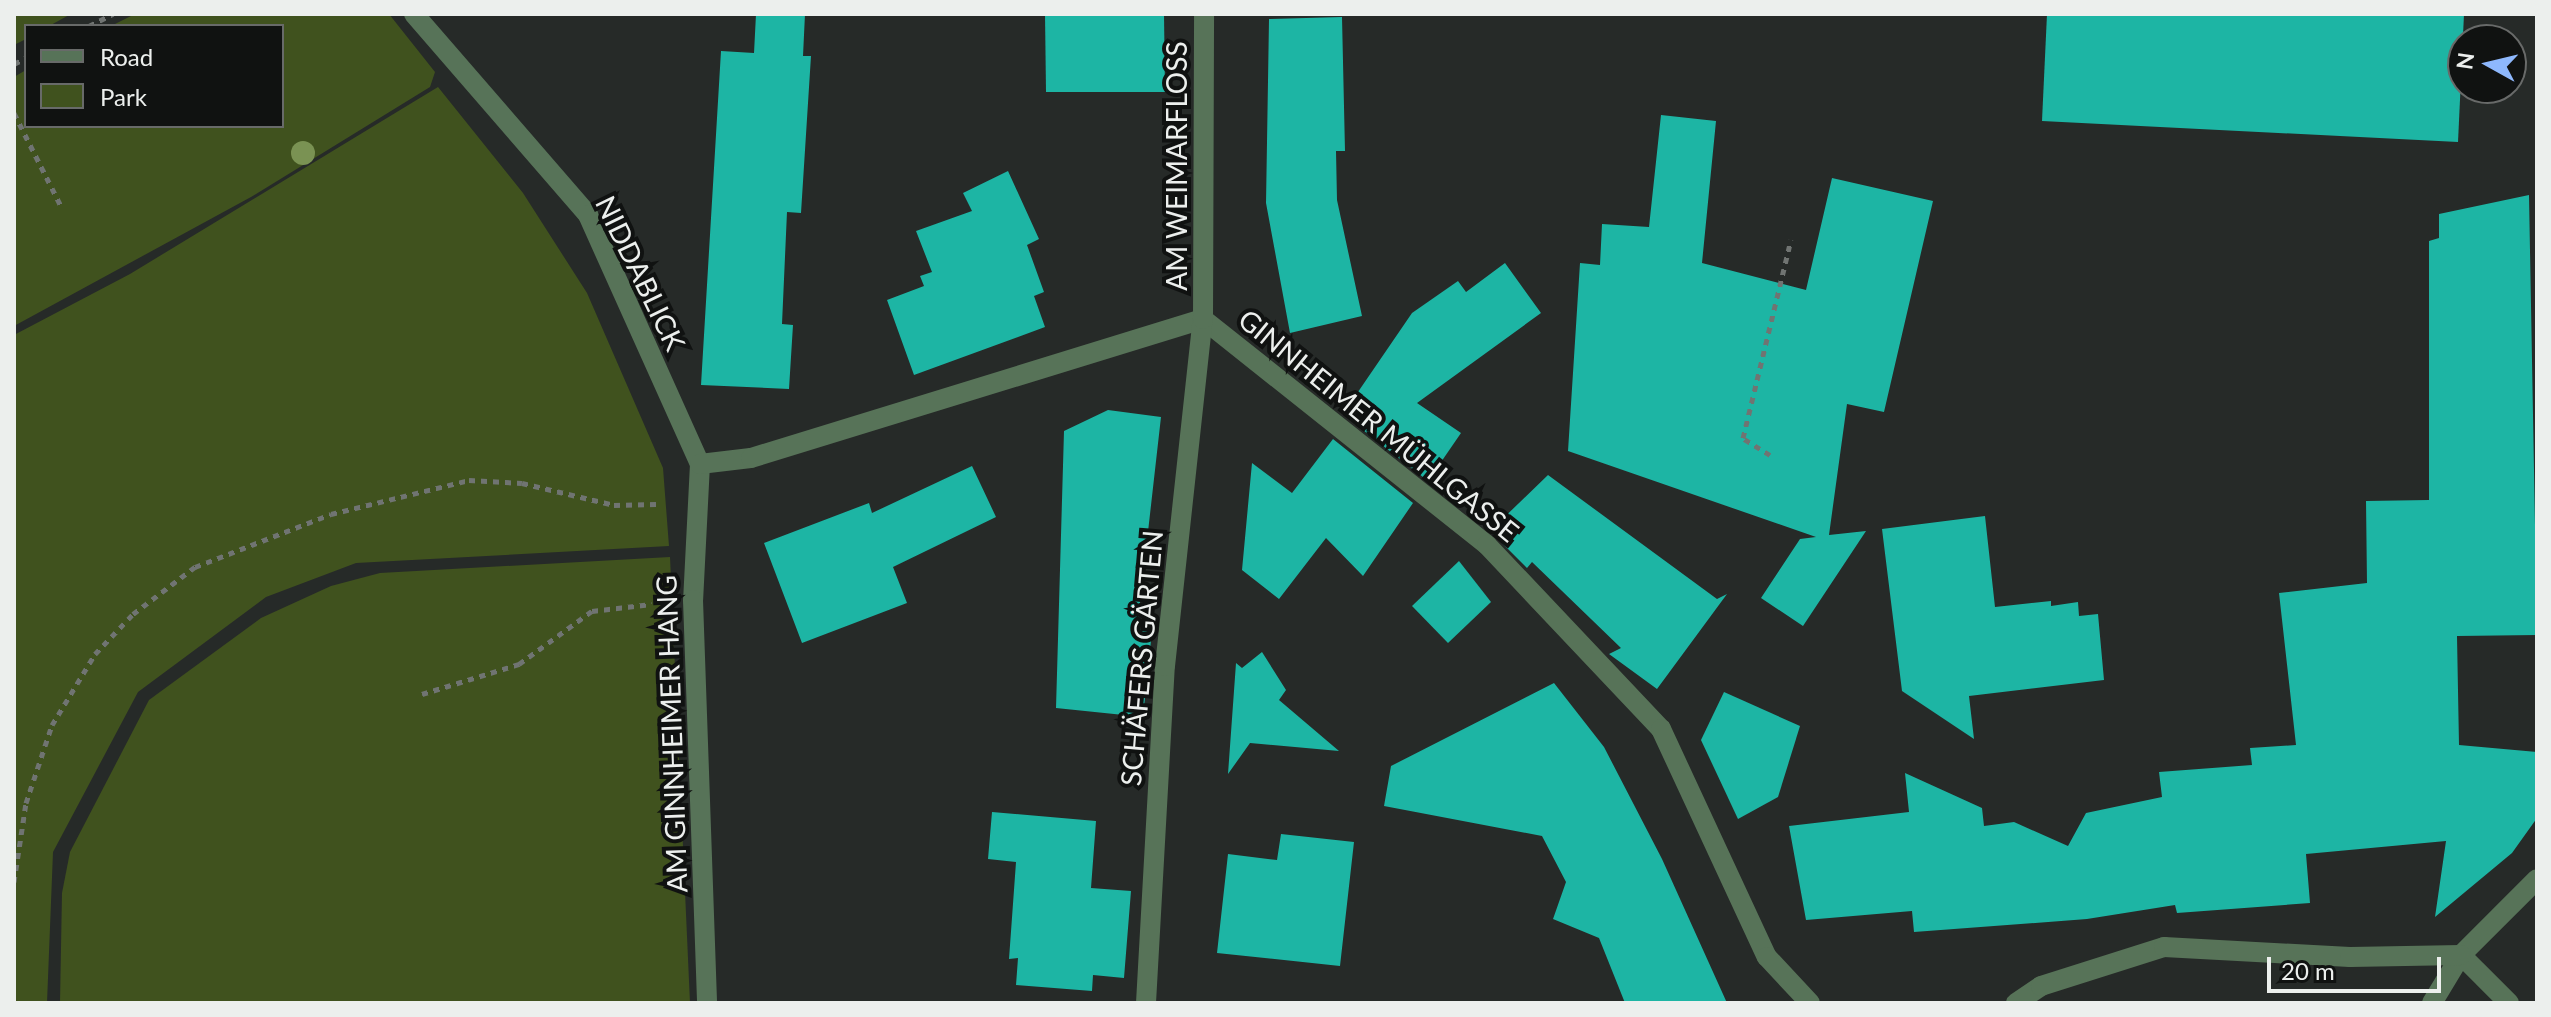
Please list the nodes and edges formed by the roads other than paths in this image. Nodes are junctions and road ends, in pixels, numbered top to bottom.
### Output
1 (414, 14) edge
2 (1204, 14) edge
3 (1203, 319) junction
4 (700, 464) junction
5 (2537, 879) edge
6 (2461, 955) junction
7 (707, 1003) edge
8 (1146, 1003) edge
9 (1810, 1003) edge
10 (2016, 1003) edge
11 (2432, 1003) edge
12 (2509, 1003) edge

1 - 4 street, NIDDABLICK
2 - 3 street, AM WEIMARFLOSS
3 - 4 street, GINNHEIMER MÜHLGASSE
3 - 8 street, SCHÄFERS GÄRTEN
3 - 9 street, GINNHEIMER MÜHLGASSE
4 - 7 street, AM GINNHEIMER HANG
5 - 6 street
6 - 10 street
6 - 11 street
6 - 12 street

